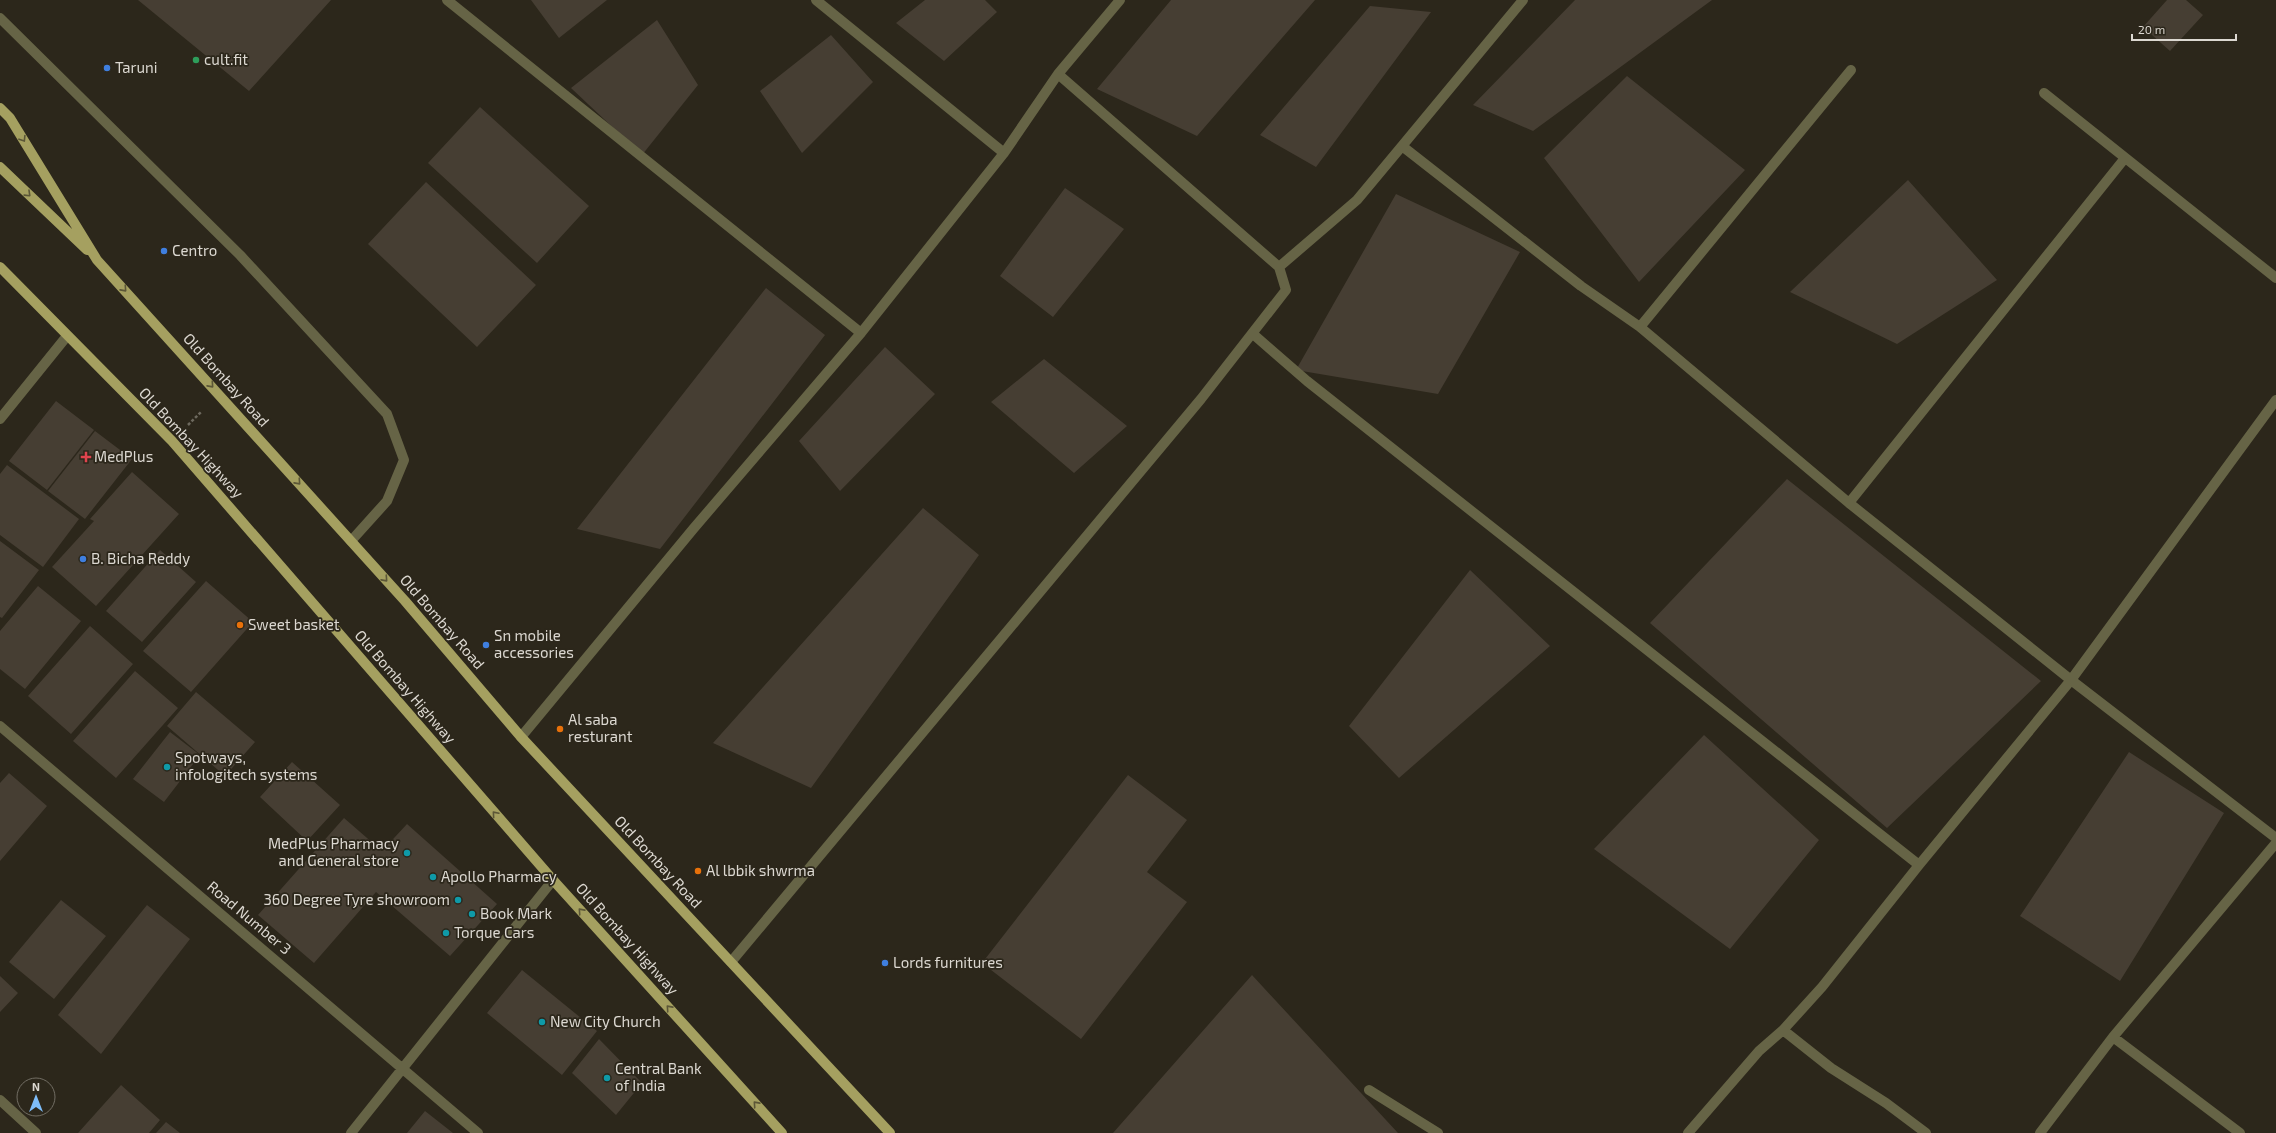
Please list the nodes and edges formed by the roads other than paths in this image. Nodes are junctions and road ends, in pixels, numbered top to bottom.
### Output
1 (816, 0) edge
2 (1120, 0) edge
3 (1523, 0) edge
4 (453, 2) edge
5 (0, 18) edge
6 (1852, 70) dead end
7 (1058, 74) junction
8 (2044, 93) dead end
9 (0, 108) edge
10 (1402, 146) junction
11 (1004, 152) junction
12 (2125, 158) junction
13 (0, 167) edge
14 (98, 260) junction
15 (0, 267) edge
16 (1279, 267) junction
17 (2276, 278) edge
18 (1640, 326) junction
19 (862, 333) junction
20 (1253, 334) junction
21 (67, 336) junction
22 (2276, 400) edge
23 (0, 419) edge
24 (1849, 503) junction
25 (351, 541) junction
26 (2071, 680) junction
27 (0, 726) edge
28 (521, 737) junction
29 (2276, 838) edge
30 (2276, 843) edge
31 (1919, 865) junction
32 (553, 880) junction
33 (731, 962) junction
34 (1783, 1030) junction
35 (2113, 1037) junction
36 (402, 1068) junction
37 (1369, 1090) dead end
38 (0, 1100) edge
39 (36, 1133) edge
40 (351, 1133) edge
41 (478, 1133) edge
42 (782, 1133) edge
43 (890, 1133) edge
44 (1438, 1133) edge
45 (1688, 1133) edge
46 (1926, 1133) edge
47 (2040, 1133) edge
48 (2240, 1133) edge

1 - 11 street
2 - 7 street
3 - 10 street
4 - 19 street
5 - 25 street
6 - 18 street
7 - 11 street
7 - 16 street
8 - 12 street
9 -> 14 main road, Old Bombay Road
10 - 16 street
10 - 18 street
11 - 19 street
12 - 17 street
12 - 24 street
13 -> 14 main road
14 -> 25 main road, Old Bombay Road
15 - 21 main road, Old Bombay Highway
16 - 20 street
18 - 24 street
19 - 28 street
20 - 31 street
20 - 33 street
21 - 23 street
32 -> 21 main road, Old Bombay Highway
22 - 26 street
24 - 26 street
25 -> 28 main road, Old Bombay Road
26 - 29 street
26 - 31 street
27 - 36 street, Road Number 3
28 - 33 main road, Old Bombay Road
30 - 35 street
31 - 34 street
32 - 36 street
42 -> 32 main road, Old Bombay Highway
33 - 43 main road, Old Bombay Road
34 - 45 street
34 - 46 street
35 - 47 street
35 - 48 street
36 - 40 street
36 - 41 street, Road Number 3
37 - 44 street
38 - 39 street

